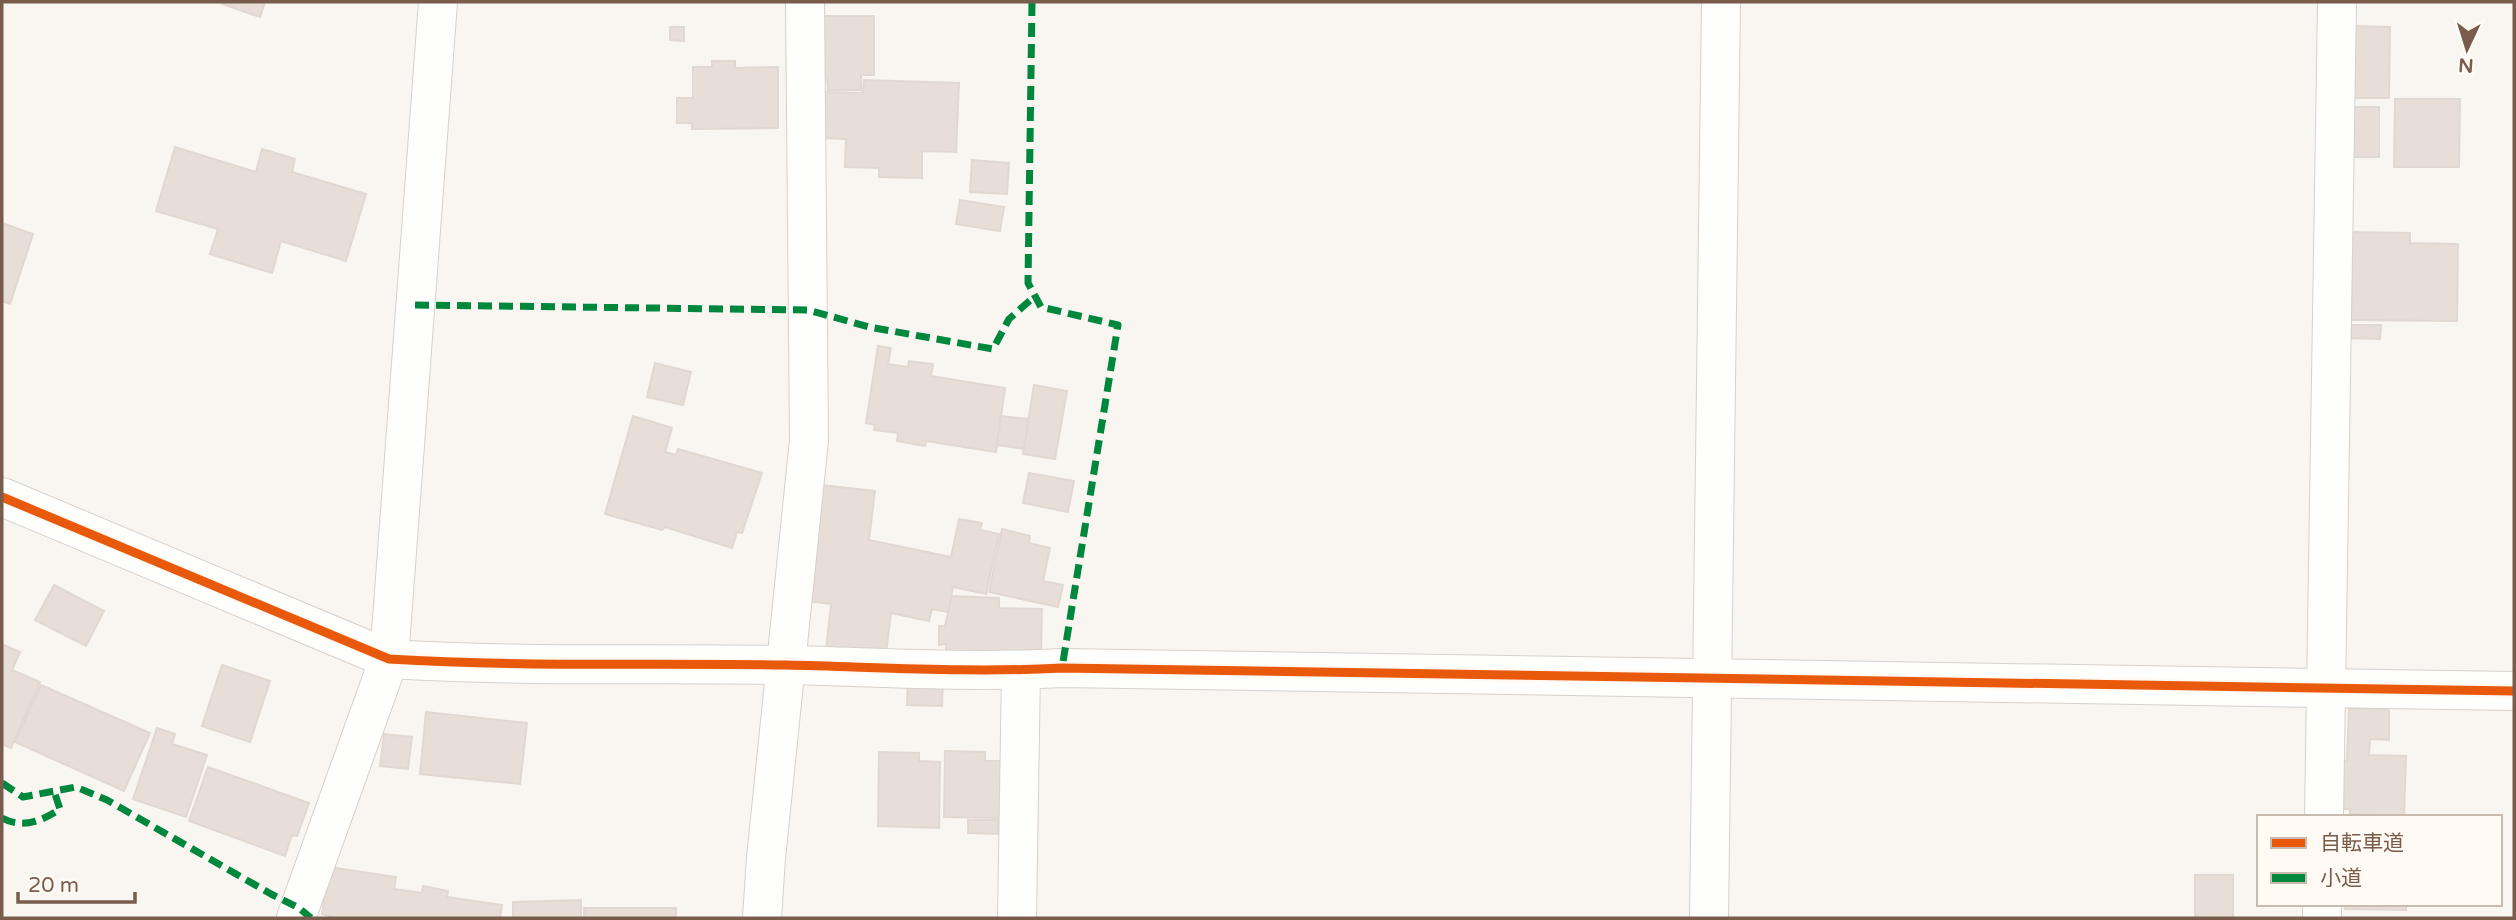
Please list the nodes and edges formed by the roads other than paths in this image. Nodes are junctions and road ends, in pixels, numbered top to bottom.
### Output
1 (438, 2) edge
2 (805, 2) edge
3 (1721, 2) edge
4 (2337, 2) edge
5 (2, 497) edge
6 (389, 659) junction
7 (787, 665) junction
8 (1021, 671) junction
9 (1712, 680) junction
10 (2326, 688) junction
11 (2514, 691) edge
12 (2324, 815) edge
13 (296, 918) edge
14 (762, 918) edge
15 (1017, 918) edge
16 (1709, 918) edge

1 - 6 street
2 - 7 street
3 - 9 street
4 - 10 street
5 - 6 street
6 - 7 street
6 - 13 street
7 - 8 street
7 - 14 street
8 - 9 street
8 - 15 street
9 - 10 street
9 - 16 street
10 - 11 street
10 - 12 street

